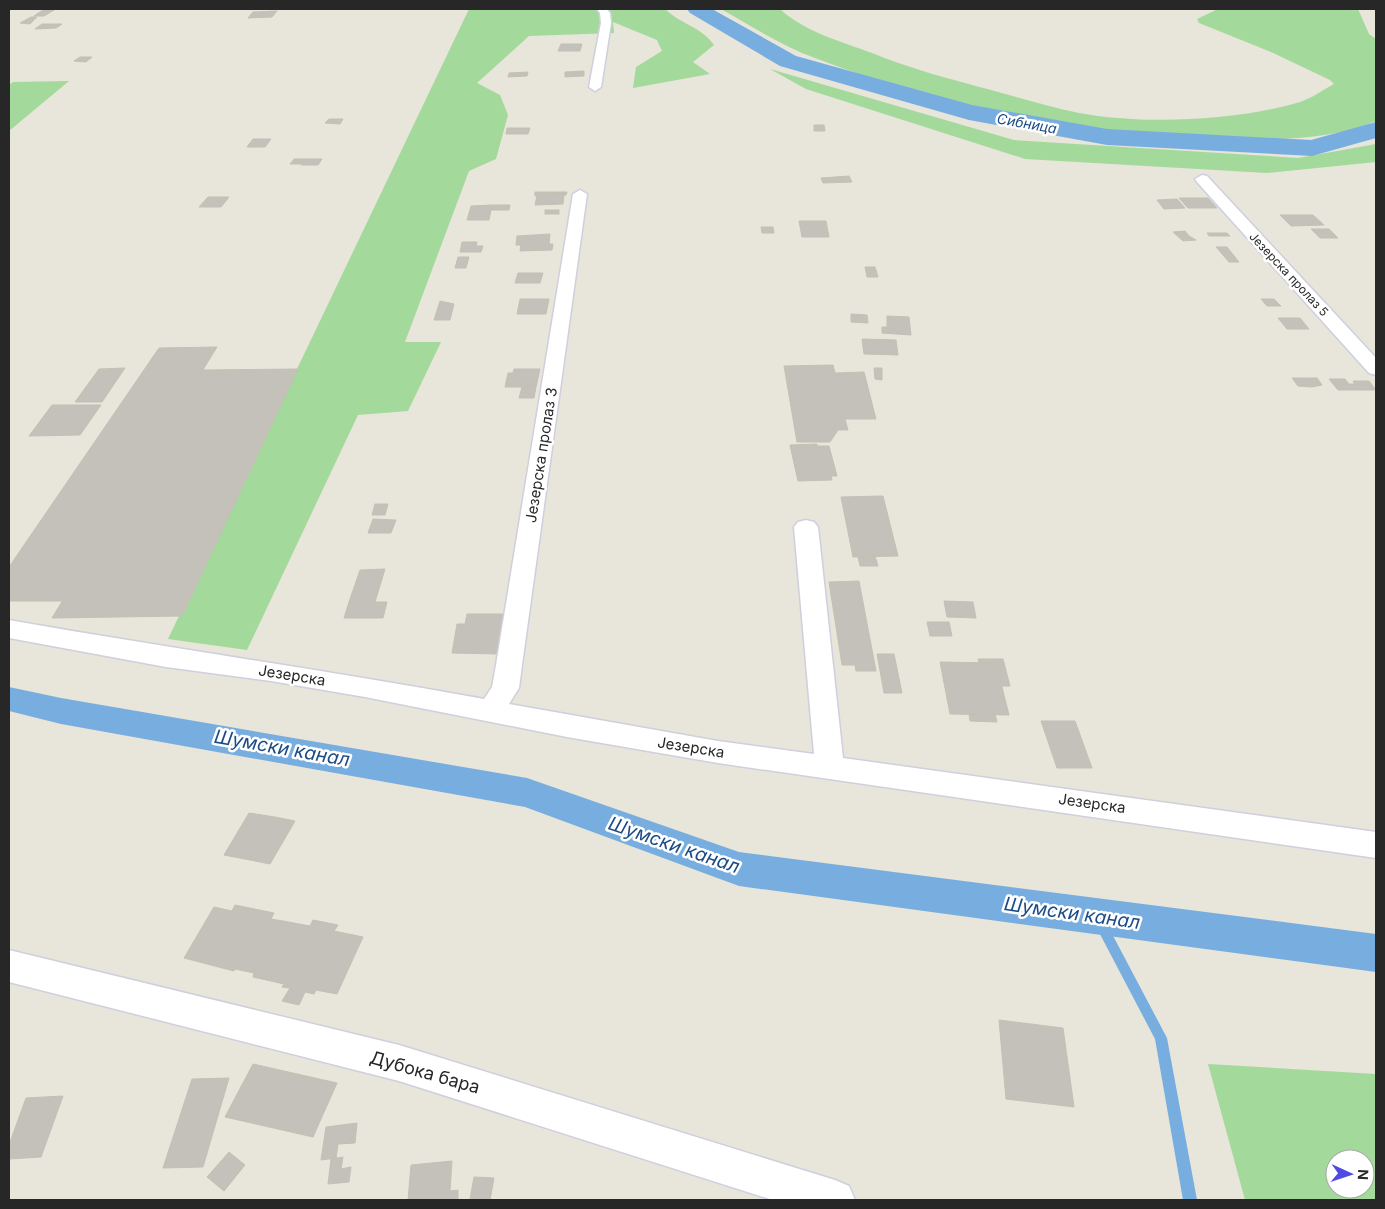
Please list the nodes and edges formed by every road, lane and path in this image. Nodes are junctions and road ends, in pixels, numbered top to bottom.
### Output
1 (602, 9) edge
2 (595, 87) dead end
3 (1202, 179) dead end
4 (580, 194) dead end
5 (1376, 369) edge
6 (806, 527) dead end
7 (9, 629) edge
8 (491, 712) junction
9 (830, 766) junction
10 (1376, 845) edge
11 (9, 966) edge
12 (835, 1200) edge

1 - 2 street
3 - 5 street, Језерска пролаз 5
4 - 8 street, Језерска пролаз 3
6 - 9 street
7 - 8 street, Језерска
8 - 9 street, Језерска
9 - 10 street, Језерска
11 - 12 street, Дубока бара

